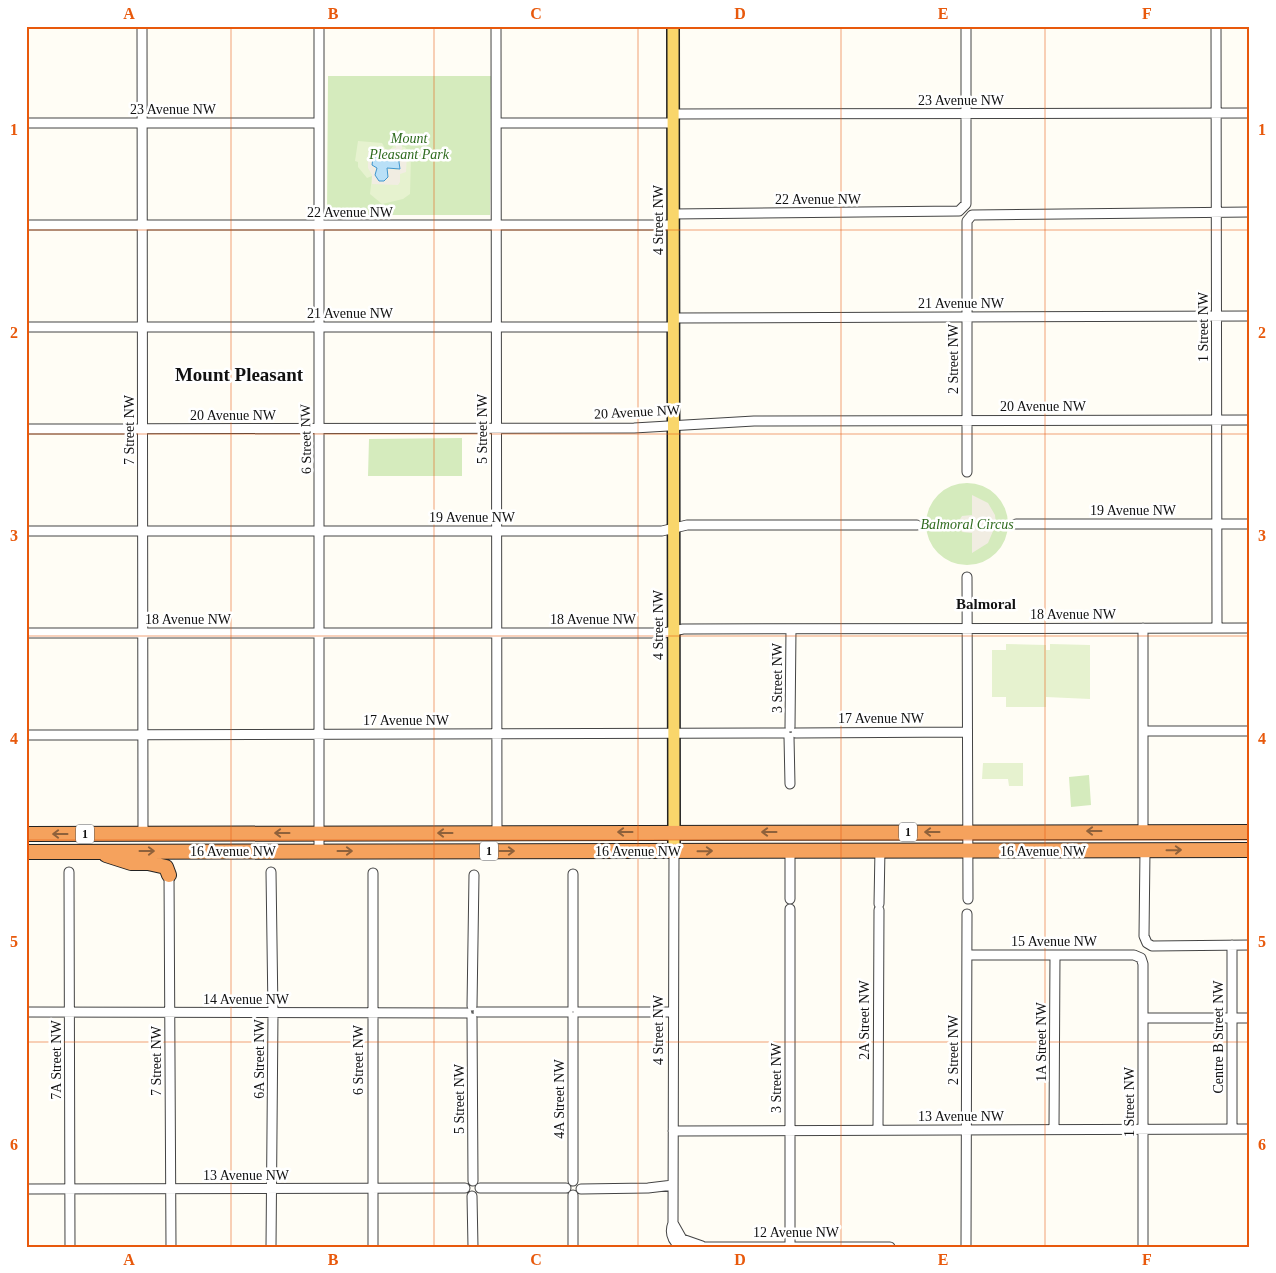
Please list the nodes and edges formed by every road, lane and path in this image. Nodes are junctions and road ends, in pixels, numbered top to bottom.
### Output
1 (142, 26) edge
2 (320, 26) edge
3 (496, 26) edge
4 (673, 26) edge
5 (966, 26) edge
6 (1216, 26) edge
7 (1216, 113) junction
8 (1250, 113) edge
9 (966, 114) junction
10 (673, 118) junction
11 (26, 123) edge
12 (142, 123) junction
13 (319, 123) junction
14 (497, 123) junction
15 (1216, 212) junction
16 (1250, 212) edge
17 (673, 219) junction
18 (26, 225) edge
19 (143, 225) junction
20 (496, 225) junction
21 (319, 226) junction
22 (967, 316) junction
23 (1216, 316) junction
24 (1250, 316) edge
25 (673, 322) junction
26 (26, 327) edge
27 (143, 327) junction
28 (320, 327) junction
29 (496, 327) junction
30 (967, 420) junction
31 (1217, 420) junction
32 (1250, 420) edge
33 (673, 424) junction
34 (496, 428) junction
35 (26, 429) edge
36 (142, 429) junction
37 (320, 429) junction
38 (967, 472) dead end
39 (917, 524) dead end
40 (1016, 524) dead end
41 (1217, 524) junction
42 (1250, 524) edge
43 (673, 528) junction
44 (26, 531) edge
45 (143, 531) junction
46 (496, 531) junction
47 (320, 532) junction
48 (967, 577) dead end
49 (967, 628) junction
50 (1143, 628) junction
51 (1217, 628) junction
52 (1250, 628) edge
53 (791, 629) junction
54 (673, 631) junction
55 (496, 632) junction
56 (26, 633) edge
57 (143, 633) junction
58 (320, 633) junction
59 (1143, 731) junction
60 (1250, 731) edge
61 (790, 732) junction
62 (967, 732) junction
63 (673, 733) junction
64 (320, 734) junction
65 (496, 734) junction
66 (26, 735) edge
67 (143, 735) junction
68 (790, 784) dead end
69 (1143, 831) junction
70 (497, 832) junction
71 (674, 832) junction
72 (967, 832) junction
73 (1250, 832) edge
74 (319, 833) junction
75 (26, 834) edge
76 (143, 834) junction
77 (880, 849) junction
78 (790, 850) junction
79 (1250, 850) edge
80 (319, 851) junction
81 (674, 851) junction
82 (967, 851) junction
83 (1145, 851) junction
84 (26, 852) edge
85 (98, 852) junction
86 (69, 872) dead end
87 (271, 872) dead end
88 (373, 873) dead end
89 (573, 874) dead end
90 (474, 875) dead end
91 (170, 876) joint
92 (968, 899) dead end
93 (967, 914) dead end
94 (1232, 945) junction
95 (1250, 945) edge
96 (967, 955) junction
97 (1055, 955) junction
98 (1141, 958) joint
99 (26, 1012) edge
100 (69, 1012) junction
101 (371, 1012) junction
102 (472, 1012) junction
103 (573, 1012) junction
104 (673, 1012) junction
105 (170, 1013) junction
106 (273, 1013) junction
107 (1143, 1018) junction
108 (1232, 1018) junction
109 (1250, 1018) edge
110 (966, 1129) junction
111 (1054, 1129) junction
112 (1143, 1129) junction
113 (1232, 1129) junction
114 (1250, 1129) edge
115 (790, 1130) junction
116 (878, 1130) junction
117 (673, 1131) junction
118 (473, 1181) junction
119 (574, 1181) junction
120 (70, 1188) junction
121 (171, 1188) junction
122 (273, 1188) junction
123 (372, 1188) junction
124 (465, 1188) junction
125 (480, 1188) junction
126 (566, 1188) junction
127 (26, 1189) edge
128 (673, 1189) junction
129 (577, 1192) junction
130 (472, 1196) junction
131 (681, 1243) edge
132 (701, 1246) edge
133 (790, 1246) edge
134 (70, 1247) edge
135 (171, 1247) edge
136 (272, 1247) edge
137 (372, 1247) edge
138 (472, 1247) edge
139 (573, 1247) edge
140 (890, 1247) edge
141 (966, 1247) edge
142 (1143, 1247) edge

1 - 12 street, 7 Street NW
2 - 13 street, 6 Street NW
3 - 14 street, 5 Street NW
4 - 10 main road, 4 Street NW
5 - 9 street
6 - 7 street, 1 Street NW
7 - 8 street, 23 Avenue NW
7 - 9 street, 23 Avenue NW
7 - 15 street, 1 Street NW
9 - 10 street, 23 Avenue NW
9 - 17 street, 22 Avenue NW
10 - 14 street, 23 Avenue NW
10 - 17 main road, 4 Street NW
11 - 12 street, 23 Avenue NW
12 - 13 street, 23 Avenue NW
12 - 19 street, 7 Street NW
13 - 21 street, 6 Street NW
14 - 20 street, 5 Street NW
15 - 16 street
15 - 22 street, 2 Street NW
15 - 23 street, 1 Street NW
17 - 20 street, 22 Avenue NW
17 - 25 main road, 4 Street NW
18 - 19 street, 22 Avenue NW
19 - 21 street, 22 Avenue NW
19 - 27 street, 7 Street NW
20 - 21 street, 22 Avenue NW
20 - 29 street, 5 Street NW
21 - 28 street, 6 Street NW
22 - 23 street, 21 Avenue NW
22 - 25 street, 21 Avenue NW
22 - 30 street, 2 Street NW
23 - 24 street, 21 Avenue NW
23 - 31 street, 1 Street NW
25 - 29 street, 21 Avenue NW
25 - 33 main road, 4 Street NW
26 - 27 street, 21 Avenue NW
27 - 28 street, 21 Avenue NW
27 - 36 street, 7 Street NW
28 - 29 street, 21 Avenue NW
28 - 37 street, 6 Street NW
29 - 34 street, 5 Street NW
30 - 31 street, 20 Avenue NW
30 - 33 street, 20 Avenue NW
30 - 38 street, 2 Street NW
31 - 32 street, 20 Avenue NW
31 - 41 street, 1 Street NW
33 - 34 street, 20 Avenue NW
33 - 43 main road, 4 Street NW
34 - 37 street, 20 Avenue NW
34 - 46 street, 5 Street NW
35 - 36 street, 20 Avenue NW
36 - 37 street, 20 Avenue NW
36 - 45 street, 7 Street NW
37 - 47 street, 6 Street NW
39 - 43 street, 19 Avenue NW
40 - 41 street, 19 Avenue NW
41 - 42 street, 19 Avenue NW
41 - 51 street, 1 Street NW
43 - 46 street, 19 Avenue NW
43 - 54 main road, 4 Street NW
44 - 45 street, 19 Avenue NW
45 - 47 street, 19 Avenue NW
45 - 57 street, 7 Street NW
46 - 47 street, 19 Avenue NW
46 - 55 street, 5 Street NW
47 - 58 street, 6 Street NW
48 - 49 street
49 - 50 street, 18 Avenue NW
49 - 53 street, 18 Avenue NW
49 - 62 street
50 - 51 street, 18 Avenue NW
50 - 59 street
51 - 52 street, 18 Avenue NW
53 - 54 street, 18 Avenue NW
53 - 61 street, 3 Street NW
54 - 55 street, 18 Avenue NW
54 - 63 main road, 4 Street NW
55 - 58 street, 18 Avenue NW
55 - 65 street, 5 Street NW
56 - 57 street, 18 Avenue NW
57 - 58 street, 18 Avenue NW
57 - 67 street, 7 Street NW
58 - 64 street, 6 Street NW
59 - 60 street
59 - 69 street
61 - 62 street, 17 Avenue NW
61 - 63 street, 17 Avenue NW
61 - 68 street, 3 Street NW
62 - 72 street
63 - 65 street, 17 Avenue NW
63 - 71 main road, 4 Street NW
64 - 65 street, 17 Avenue NW
64 - 67 street, 17 Avenue NW
64 - 74 street, 6 Street NW
65 - 70 street, 5 Street NW
66 - 67 street, 17 Avenue NW
67 - 76 street, 7 Street NW
69 -> 72 highway, 16 Avenue NW / 1
69 - 73 highway, 16 Avenue NW / 1
71 -> 70 highway, 16 Avenue NW / 1
70 -> 74 highway, 16 Avenue NW / 1
72 -> 71 highway, 16 Avenue NW / 1
71 - 81 main road, 4 Street NW
72 - 82 street
74 -> 76 highway, 16 Avenue NW / 1
74 - 80 street, 6 Street NW
76 -> 75 highway, 16 Avenue NW / 1
77 - 78 highway, 16 Avenue NW / 1
77 - 82 highway, 16 Avenue NW / 1
77 - 116 street, 2A Street NW
81 -> 78 highway, 16 Avenue NW / 1
78 - 115 street, 3 Street NW
83 -> 79 highway, 16 Avenue NW / 1
80 -> 81 highway, 16 Avenue NW / 1
85 -> 80 highway, 16 Avenue NW / 1
81 - 104 street, 4 Street NW
82 - 83 highway, 16 Avenue NW / 1
82 - 92 street
83 - 94 street
84 - 85 highway, 16 Avenue NW / 1
85 - 91 highway
86 - 100 street, 7A Street NW
87 - 106 street, 6A Street NW
88 - 101 street, 6 Street NW
89 - 103 street, 4A Street NW
90 - 102 street, 5 Street NW
91 - 105 street, 7 Street NW
93 - 96 street, 2 Street NW
94 - 95 street
94 - 108 street, Centre B Street NW
96 - 97 street, 15 Avenue NW
96 - 110 street, 2 Street NW
97 - 98 street, 15 Avenue NW
97 - 111 street, 1A Street NW
98 - 107 street, 1 Street NW
99 - 100 street, 14 Avenue NW
100 - 105 street, 14 Avenue NW
100 - 120 street, 7A Street NW
101 - 102 street, 14 Avenue NW
101 - 106 street, 14 Avenue NW
101 - 123 street, 6 Street NW
102 - 103 street, 14 Avenue NW
102 - 118 street, 5 Street NW
103 - 104 street, 14 Avenue NW
103 - 119 street, 4A Street NW
104 - 117 street, 4 Street NW
105 - 106 street, 14 Avenue NW
105 - 121 street, 7 Street NW
106 - 122 street, 6A Street NW
107 - 108 street
107 - 112 street, 1 Street NW
108 - 109 street
108 - 113 street, Centre B Street NW
110 - 111 street, 13 Avenue NW
110 - 116 street, 13 Avenue NW
110 - 141 street, 2 Street NW
111 - 112 street, 13 Avenue NW
112 - 113 street, 13 Avenue NW
112 - 142 street, 1 Street NW
113 - 114 street, 13 Avenue NW
115 - 116 street, 13 Avenue NW
115 - 117 street, 13 Avenue NW
115 - 133 street, 3 Street NW
117 - 128 street, 4 Street NW
118 - 124 street
118 - 125 street
119 - 126 street
119 - 129 street
120 - 121 street, 13 Avenue NW
120 - 127 street, 13 Avenue NW
120 - 134 street, 7A Street NW
121 - 122 street, 13 Avenue NW
121 - 135 street, 7 Street NW
122 - 123 street, 13 Avenue NW
122 - 136 street, 6A Street NW
123 - 124 street, 13 Avenue NW
123 - 137 street, 6 Street NW
124 - 130 street
125 - 126 street
125 - 130 street
126 - 129 street
128 - 129 street
128 - 131 street, 4 Street NW
129 - 139 street
130 - 138 street
131 - 132 street, 12 Avenue NW
132 - 133 street, 12 Avenue NW
133 - 140 street, 12 Avenue NW

